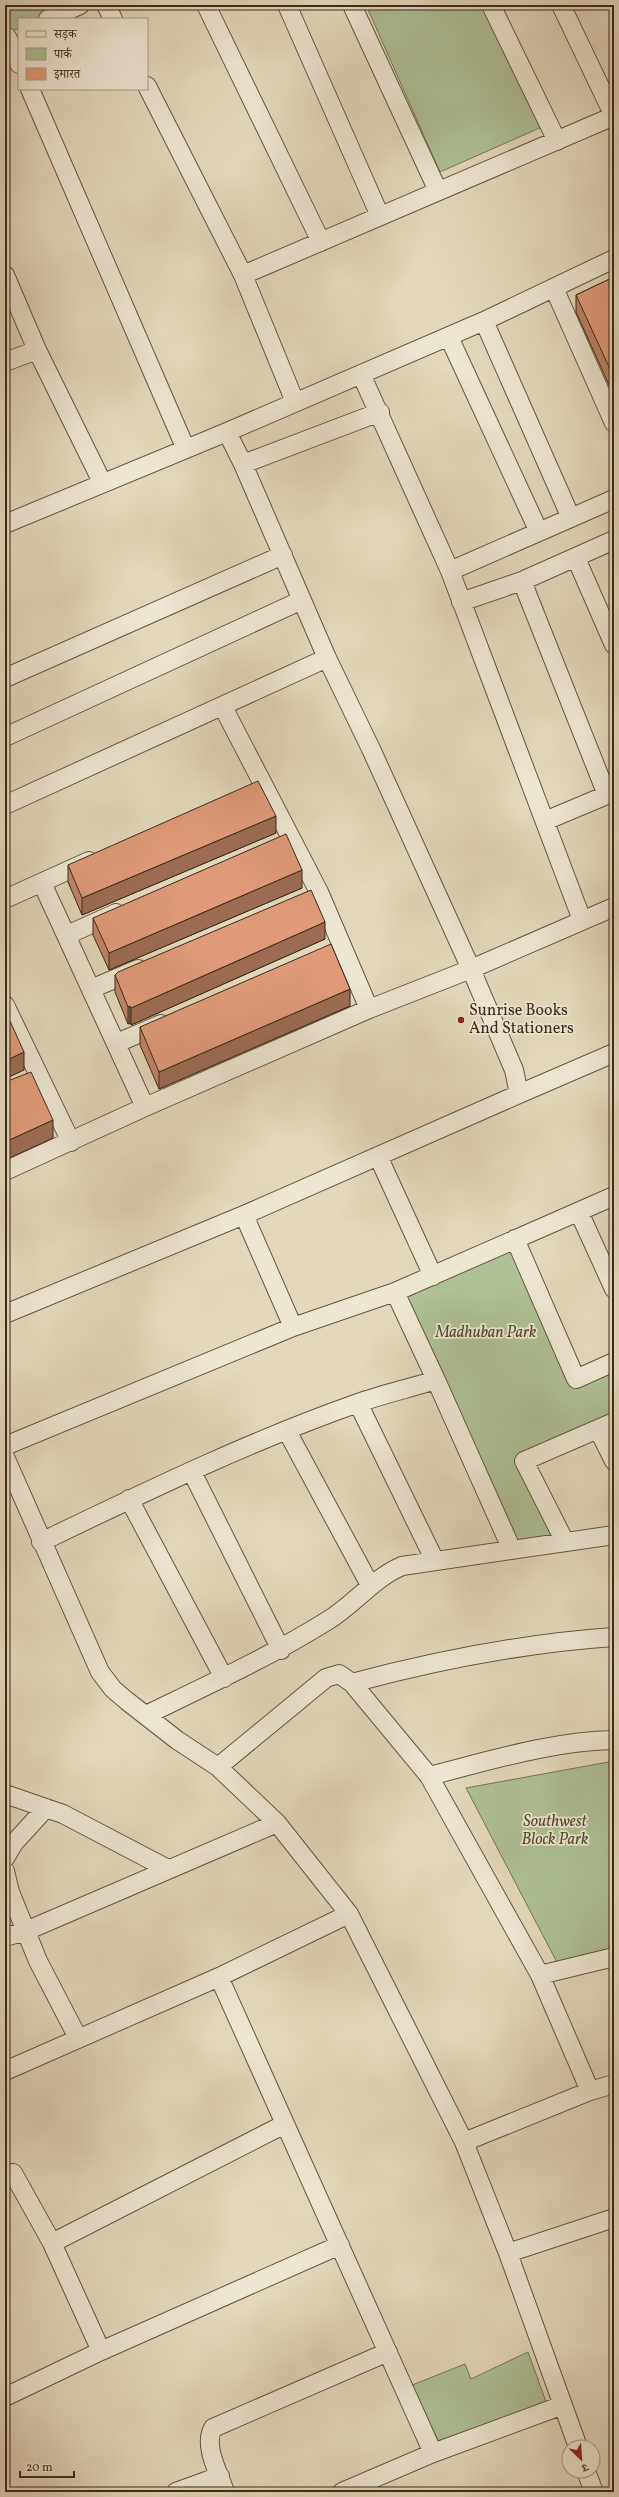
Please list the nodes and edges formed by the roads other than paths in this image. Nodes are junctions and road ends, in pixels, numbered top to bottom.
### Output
1 (80, 5) edge
2 (106, 5) edge
3 (206, 5) edge
4 (287, 5) edge
5 (352, 5) edge
6 (491, 5) edge
7 (561, 5) edge
8 (50, 18) edge
9 (112, 18) edge
10 (10, 35) edge
11 (18, 61) edge
12 (148, 88) edge
13 (30, 90) edge
14 (614, 116) edge
15 (557, 140) junction
16 (438, 191) junction
17 (380, 216) junction
18 (321, 242) junction
19 (614, 259) edge
20 (5, 275) edge
21 (243, 275) junction
22 (554, 288) junction
23 (484, 321) junction
24 (449, 337) junction
25 (37, 350) junction
26 (5, 362) edge
27 (361, 374) junction
28 (295, 402) junction
29 (380, 412) junction
30 (614, 422) edge
31 (227, 432) junction
32 (185, 447) junction
33 (243, 464) junction
34 (102, 482) junction
35 (614, 499) edge
36 (571, 518) junction
37 (5, 524) edge
38 (539, 532) junction
39 (614, 540) edge
40 (283, 556) junction
41 (576, 558) junction
42 (450, 571) junction
43 (522, 581) junction
44 (302, 600) junction
45 (461, 602) junction
46 (614, 645) edge
47 (327, 658) junction
48 (5, 678) edge
49 (223, 707) junction
50 (5, 737) edge
51 (610, 793) edge
52 (5, 805) edge
53 (545, 821) junction
54 (106, 853) edge
55 (42, 883) junction
56 (5, 899) edge
57 (132, 907) edge
58 (614, 907) edge
59 (582, 920) junction
60 (67, 935) junction
61 (157, 961) edge
62 (471, 969) junction
63 (91, 989) junction
64 (5, 1005) edge
65 (369, 1009) junction
66 (175, 1018) edge
67 (10, 1025) edge
68 (117, 1043) junction
69 (614, 1053) edge
70 (519, 1094) junction
71 (145, 1107) junction
72 (71, 1142) junction
73 (378, 1156) junction
74 (5, 1171) edge
75 (614, 1196) edge
76 (579, 1212) junction
77 (244, 1215) junction
78 (515, 1239) junction
79 (433, 1276) junction
80 (614, 1289) edge
81 (395, 1292) junction
82 (5, 1314) edge
83 (293, 1327) junction
84 (614, 1362) edge
85 (436, 1380) junction
86 (358, 1403) junction
87 (606, 1426) edge
88 (287, 1431) junction
89 (5, 1446) edge
90 (5, 1457) edge
91 (614, 1461) edge
92 (192, 1472) junction
93 (129, 1499) junction
94 (614, 1535) edge
95 (41, 1542) junction
96 (565, 1542) junction
97 (512, 1550) junction
98 (435, 1561) junction
99 (370, 1585) junction
100 (614, 1637) edge
101 (281, 1650) junction
102 (224, 1678) junction
103 (352, 1683) junction
104 (146, 1715) junction
105 (614, 1740) edge
106 (218, 1767) junction
107 (429, 1776) junction
108 (5, 1794) edge
109 (46, 1808) junction
110 (277, 1823) junction
111 (5, 1858) edge
112 (168, 1869) junction
113 (5, 1870) edge
114 (349, 1914) junction
115 (26, 1931) junction
116 (5, 1937) edge
117 (614, 1957) edge
118 (540, 1975) junction
119 (219, 1977) junction
120 (78, 2038) junction
121 (5, 2071) edge
122 (614, 2084) edge
123 (590, 2091) junction
124 (285, 2124) junction
125 (464, 2142) junction
126 (12, 2173) dead end
127 (614, 2218) edge
128 (52, 2243) junction
129 (340, 2245) junction
130 (508, 2254) junction
131 (102, 2351) junction
132 (388, 2352) junction
133 (5, 2397) edge
134 (563, 2405) junction
135 (575, 2439) edge
136 (433, 2453) junction
137 (589, 2479) edge
138 (222, 2484) edge
139 (176, 2492) edge
140 (342, 2492) edge
141 (594, 2492) edge

1 - 8 street
2 - 9 street
3 - 18 street
4 - 17 street
5 - 16 street
6 - 15 street
7 - 14 street
10 - 11 street
12 - 21 street
13 - 32 street
14 - 15 street
15 - 16 street
16 - 17 street
17 - 18 street
18 - 21 street
19 - 22 street
20 - 25 street
21 - 28 street
22 - 23 street
22 - 30 street
23 - 24 street
23 - 36 street
24 - 27 street
24 - 38 street
25 - 26 street
25 - 34 street
27 - 28 street
27 - 29 street
28 - 31 street
29 - 33 street
29 - 42 street
31 - 32 street
31 - 33 street
32 - 34 street
33 - 40 street
34 - 37 street
35 - 36 street
36 - 38 street
38 - 42 street
39 - 41 street
40 - 44 street
40 - 48 street
41 - 43 street
41 - 46 street
42 - 45 street
43 - 45 street
43 - 51 street
44 - 47 street
44 - 50 street
45 - 53 street
47 - 49 street
47 - 62 street
49 - 52 street
49 - 65 street
51 - 53 street
53 - 59 street
54 - 55 street
55 - 56 street
55 - 60 street
57 - 60 street
58 - 59 street
59 - 62 street
60 - 63 street
61 - 63 street
62 - 65 street
62 - 70 street
63 - 68 street
64 - 67 street
65 - 71 street
66 - 68 street
67 - 72 street
68 - 71 street
69 - 70 street
70 - 73 street
71 - 72 street
72 - 74 street
73 - 77 street
73 - 79 street
75 - 76 street
76 - 78 street
76 - 80 street
77 - 82 street
77 - 83 street
78 - 79 street
78 - 84 street
79 - 81 street
81 - 83 street
81 - 85 street
83 - 89 street
85 - 86 street
85 - 97 street
86 - 88 street
86 - 98 street
87 - 91 street
87 - 96 street
88 - 92 street
88 - 99 street
90 - 95 street
92 - 93 street
92 - 101 street
93 - 95 street
93 - 102 street
94 - 96 street
95 - 104 street
96 - 97 street
97 - 98 street
98 - 99 street
99 - 101 street
100 - 103 street
101 - 102 street
102 - 104 street
103 - 106 street
103 - 107 street
104 - 106 street
105 - 107 street
106 - 110 street
107 - 118 street
108 - 109 street
109 - 111 street
109 - 112 street
110 - 112 street
110 - 114 street
112 - 115 street
113 - 115 street
114 - 119 street
114 - 125 street
115 - 116 street
115 - 120 street
117 - 118 street
118 - 123 street
119 - 120 street
119 - 124 street
120 - 121 street
122 - 123 street
123 - 125 street
124 - 128 street
124 - 129 street
125 - 130 street
126 - 128 street
127 - 130 street
128 - 131 street
129 - 131 street
129 - 132 street
130 - 134 street
131 - 133 street
132 - 136 street
132 - 138 street
134 - 135 street
134 - 136 street
136 - 140 street
137 - 141 street
138 - 139 street

